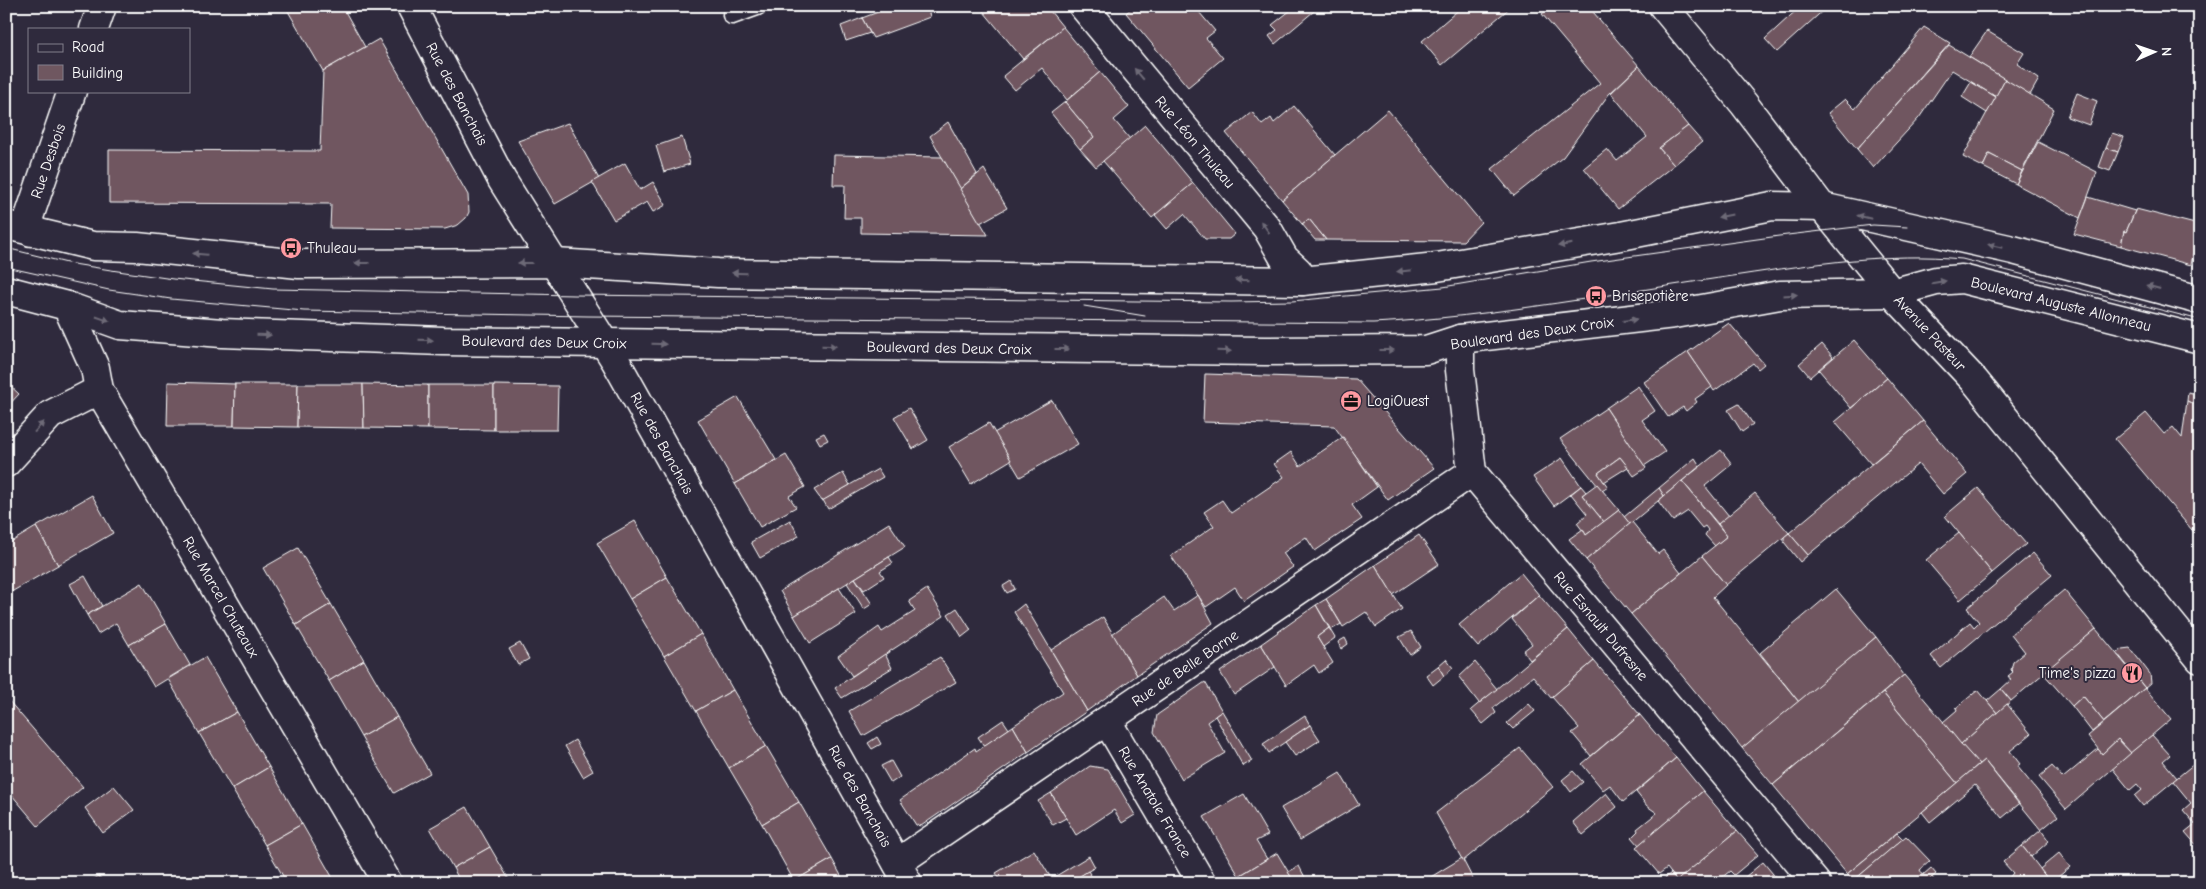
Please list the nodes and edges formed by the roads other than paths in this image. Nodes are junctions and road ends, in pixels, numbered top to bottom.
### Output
1 (102, 6) edge
2 (411, 6) edge
3 (757, 6) edge
4 (1083, 6) edge
5 (1663, 6) edge
6 (732, 16) dead end
7 (94, 28) edge
8 (72, 92) edge
9 (1822, 207) junction
10 (18, 228) edge
11 (555, 263) junction
12 (1302, 281) junction
13 (6, 290) edge
14 (1892, 293) junction
15 (2200, 300) edge
16 (67, 306) junction
17 (1460, 339) junction
18 (2200, 339) edge
19 (604, 343) junction
20 (99, 390) junction
21 (6, 463) edge
22 (1472, 472) junction
23 (2200, 659) edge
24 (1107, 721) junction
25 (902, 873) edge
26 (388, 883) edge
27 (1202, 883) edge
28 (1816, 883) edge

1 - 7 street
2 - 11 street, Rue des Banchais
3 - 6 lane
12 -> 4 street, Rue Léon Thuleau
5 - 9 street, Avenue Pasteur
8 - 10 street, Rue Desbois
9 -> 12 street
9 - 14 street, Avenue Pasteur
15 -> 9 street
11 -> 10 street
12 -> 11 street
11 - 19 street, Rue des Banchais
13 - 16 street, Boulevard des Deux Croix
17 -> 14 street, Boulevard des Deux Croix
14 -> 18 street, Boulevard Auguste Allonneau
14 - 23 street, Avenue Pasteur
16 -> 19 street, Boulevard des Deux Croix
16 - 20 street, Rue Marcel Chuteaux
19 -> 17 street, Boulevard des Deux Croix
17 - 22 street
19 - 25 street, Rue des Banchais
21 -> 20 street
20 - 26 street, Rue Marcel Chuteaux
22 - 24 street, Rue de Belle Borne
22 - 28 street, Rue Esnault Dufresne
24 - 25 street, Rue de Belle Borne
24 - 27 street, Rue Anatole France

